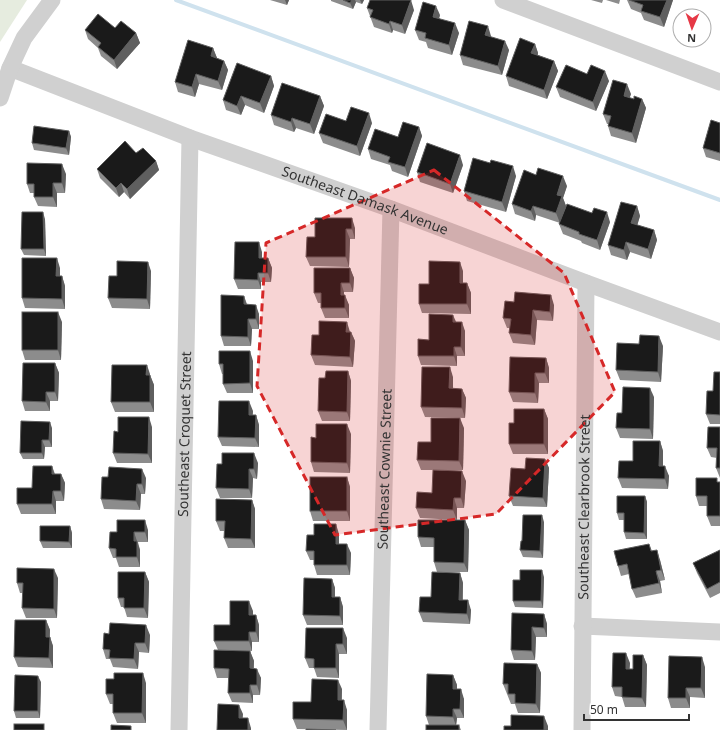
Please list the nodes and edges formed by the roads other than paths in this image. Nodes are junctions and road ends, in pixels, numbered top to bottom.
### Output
1 (52, 0) edge
2 (504, 0) edge
3 (10, 68) junction
4 (720, 82) edge
5 (0, 98) edge
6 (190, 138) junction
7 (391, 209) junction
8 (586, 283) junction
9 (720, 332) edge
10 (582, 626) junction
11 (720, 632) edge
12 (179, 730) edge
13 (378, 730) edge
14 (582, 730) edge

1 - 3 street
2 - 4 street
3 - 5 street
3 - 6 street, Southeast Damask Avenue
6 - 7 street, Southeast Damask Avenue
6 - 12 street, Southeast Croquet Street
7 - 8 street, Southeast Damask Avenue
7 - 13 street, Southeast Cownie Street
8 - 9 street, Southeast Damask Avenue
8 - 10 street, Southeast Clearbrook Street
10 - 11 street
10 - 14 street, Southeast Clearbrook Street

